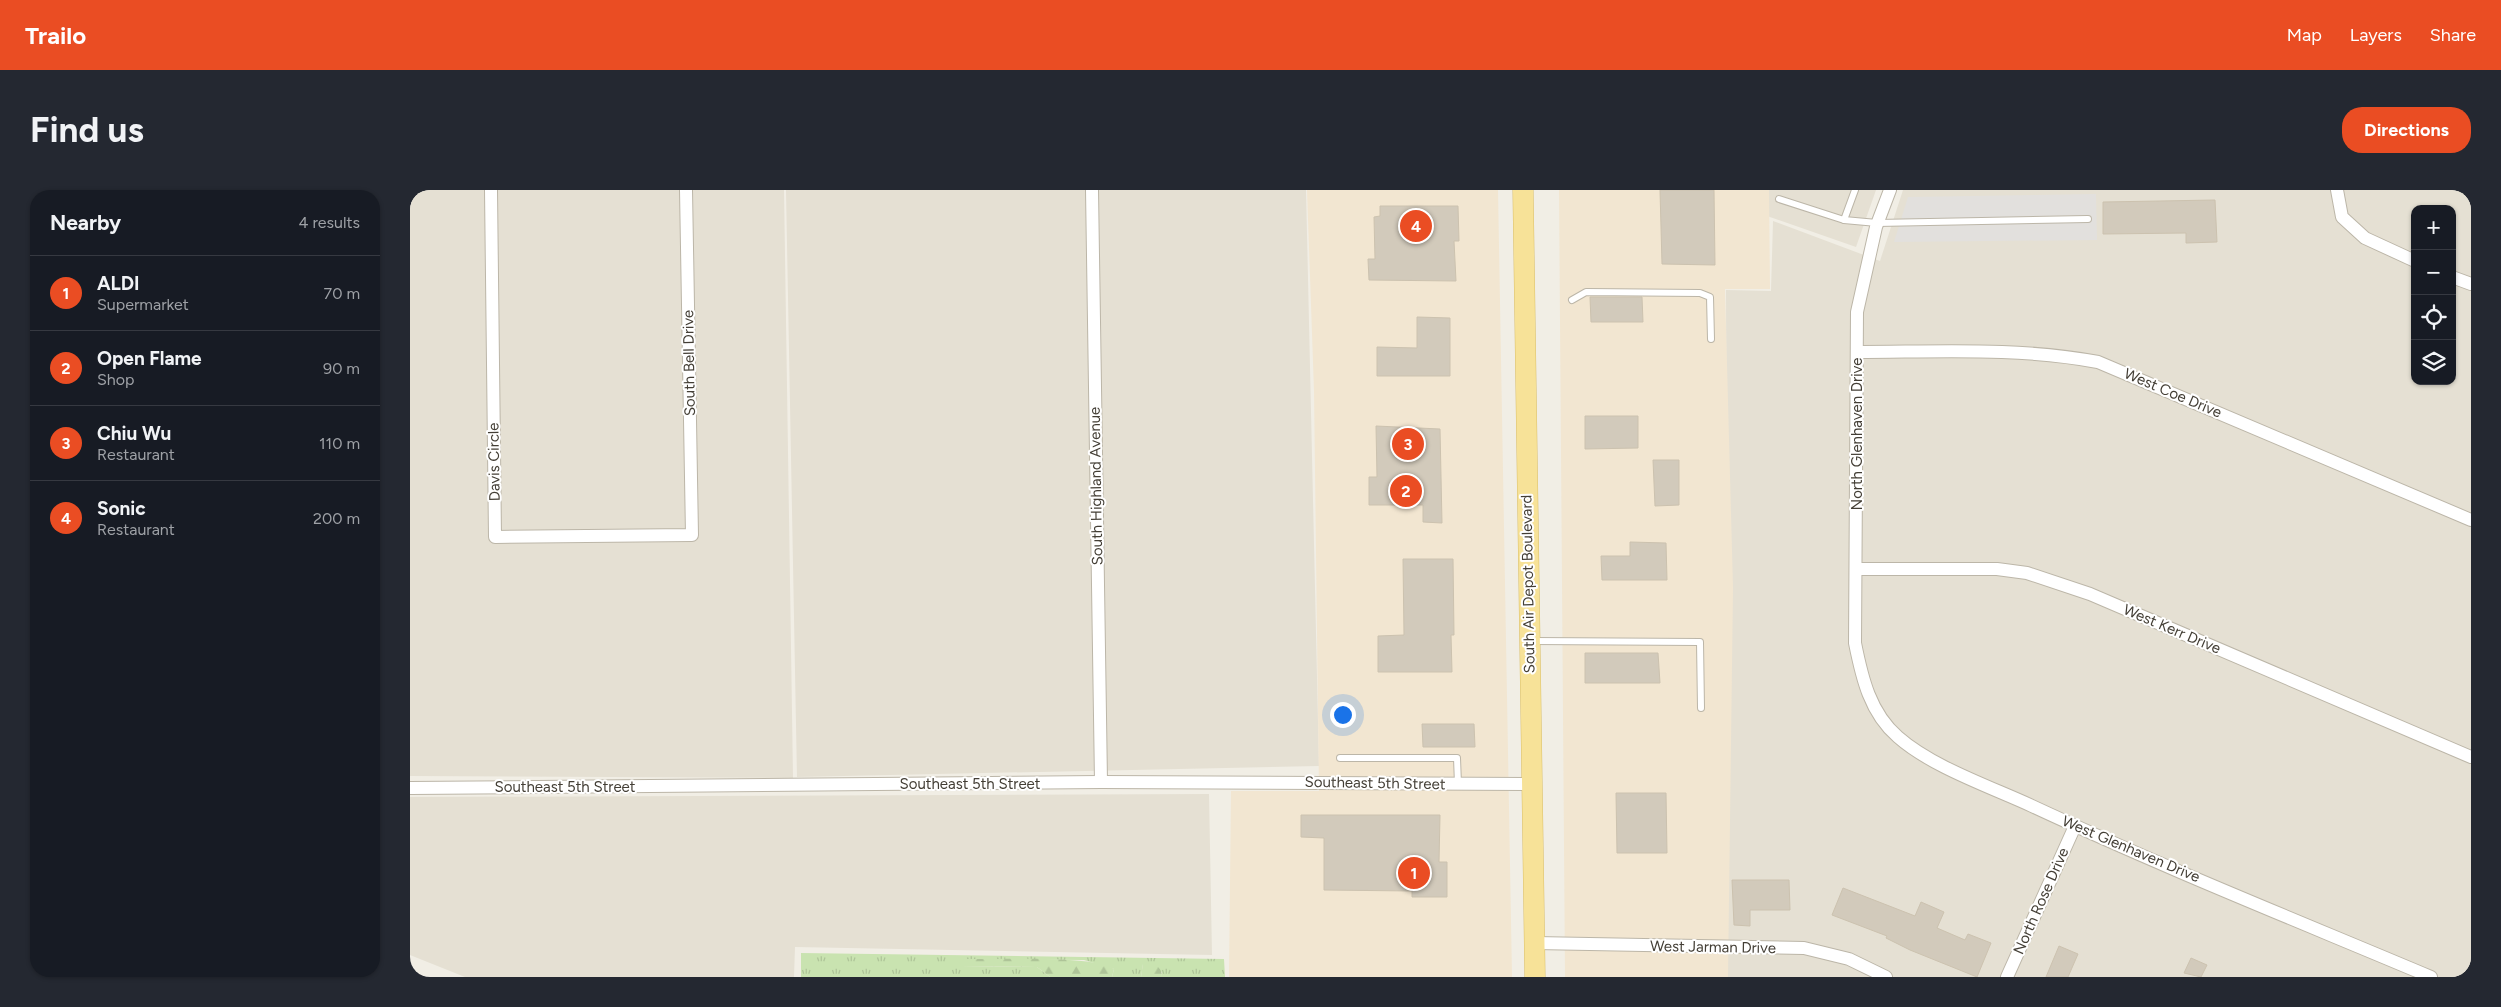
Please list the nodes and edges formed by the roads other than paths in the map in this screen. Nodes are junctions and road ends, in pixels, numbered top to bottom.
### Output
1 (491, 190) edge
2 (686, 190) edge
3 (1092, 190) edge
4 (1523, 190) edge
5 (1855, 190) edge
6 (1890, 190) edge
7 (2337, 190) edge
8 (1779, 199) dead end
9 (2088, 219) dead end
10 (1844, 220) junction
11 (1877, 223) junction
12 (2411, 259) edge
13 (2456, 278) edge
14 (2471, 284) edge
15 (1572, 300) dead end
16 (1711, 339) dead end
17 (1857, 352) junction
18 (2471, 520) edge
19 (692, 535) joint
20 (1857, 569) junction
21 (1528, 641) junction
22 (1863, 682) joint
23 (1701, 708) dead end
24 (2471, 757) edge
25 (1340, 758) dead end
26 (1101, 782) junction
27 (1458, 784) junction
28 (1530, 784) junction
29 (410, 788) edge
30 (2075, 826) junction
31 (1535, 943) junction
32 (1535, 977) edge
33 (1886, 977) edge
34 (2008, 977) edge
35 (2431, 977) edge

1 - 19 street, Davis Circle
2 - 19 street, South Bell Drive
3 - 26 street, South Highland Avenue
4 - 21 main road, South Air Depot Boulevard
5 - 10 lane
6 - 11 street, North Glenhaven Drive
7 - 12 street
8 - 10 lane
9 - 11 lane
10 - 11 lane
11 - 17 street, North Glenhaven Drive
13 - 14 street
15 - 16 lane
17 - 18 street, West Coe Drive
17 - 20 street, North Glenhaven Drive
20 - 22 street, North Glenhaven Drive
20 - 24 street, West Kerr Drive
21 - 23 lane
21 - 28 main road, South Air Depot Boulevard
22 - 30 street, West Glenhaven Drive
25 - 27 lane
26 - 27 street, Southeast 5th Street
26 - 29 street, Southeast 5th Street
27 - 28 street, Southeast 5th Street
28 - 31 main road, South Air Depot Boulevard
30 - 34 street, North Rose Drive
30 - 35 street, West Glenhaven Drive
31 - 32 main road, South Air Depot Boulevard
31 - 33 street, West Jarman Drive

